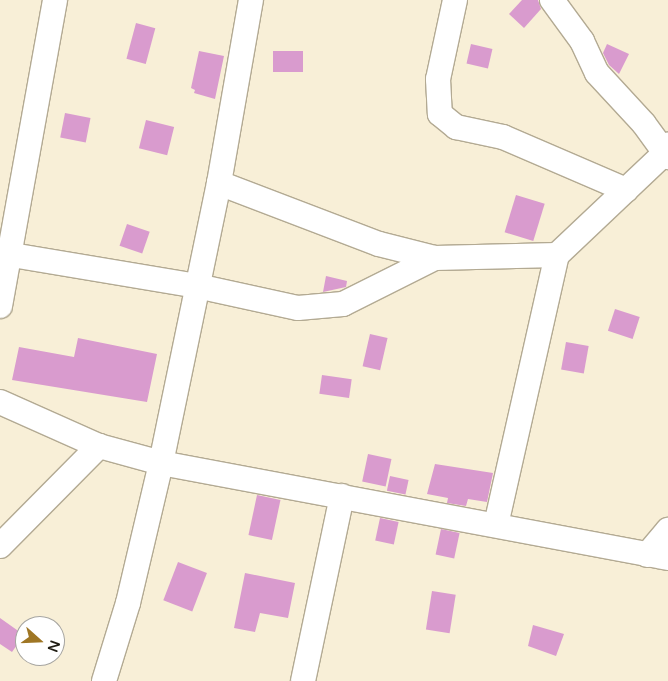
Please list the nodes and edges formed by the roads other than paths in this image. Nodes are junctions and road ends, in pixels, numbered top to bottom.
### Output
1 (55, 0) edge
2 (251, 0) edge
3 (454, 0) edge
4 (552, 0) edge
5 (667, 152) edge
6 (219, 183) junction
7 (626, 190) junction
8 (5, 253) edge
9 (557, 255) junction
10 (435, 258) junction
11 (197, 286) junction
12 (0, 306) edge
13 (0, 402) edge
14 (99, 446) junction
15 (161, 463) junction
16 (342, 496) junction
17 (496, 525) junction
18 (668, 530) edge
19 (0, 546) edge
20 (658, 556) edge
21 (104, 681) edge
22 (303, 681) edge

1 - 8 street
2 - 6 street
3 - 7 street
4 - 5 street
5 - 7 street
6 - 10 street
6 - 11 street
7 - 9 street
8 - 11 street
8 - 12 street
9 - 10 street
9 - 17 street
10 - 11 street
11 - 15 street
13 - 14 street
14 - 15 street
14 - 19 street
15 - 16 street
15 - 21 street
16 - 17 street
16 - 22 street
17 - 20 street
18 - 20 street

